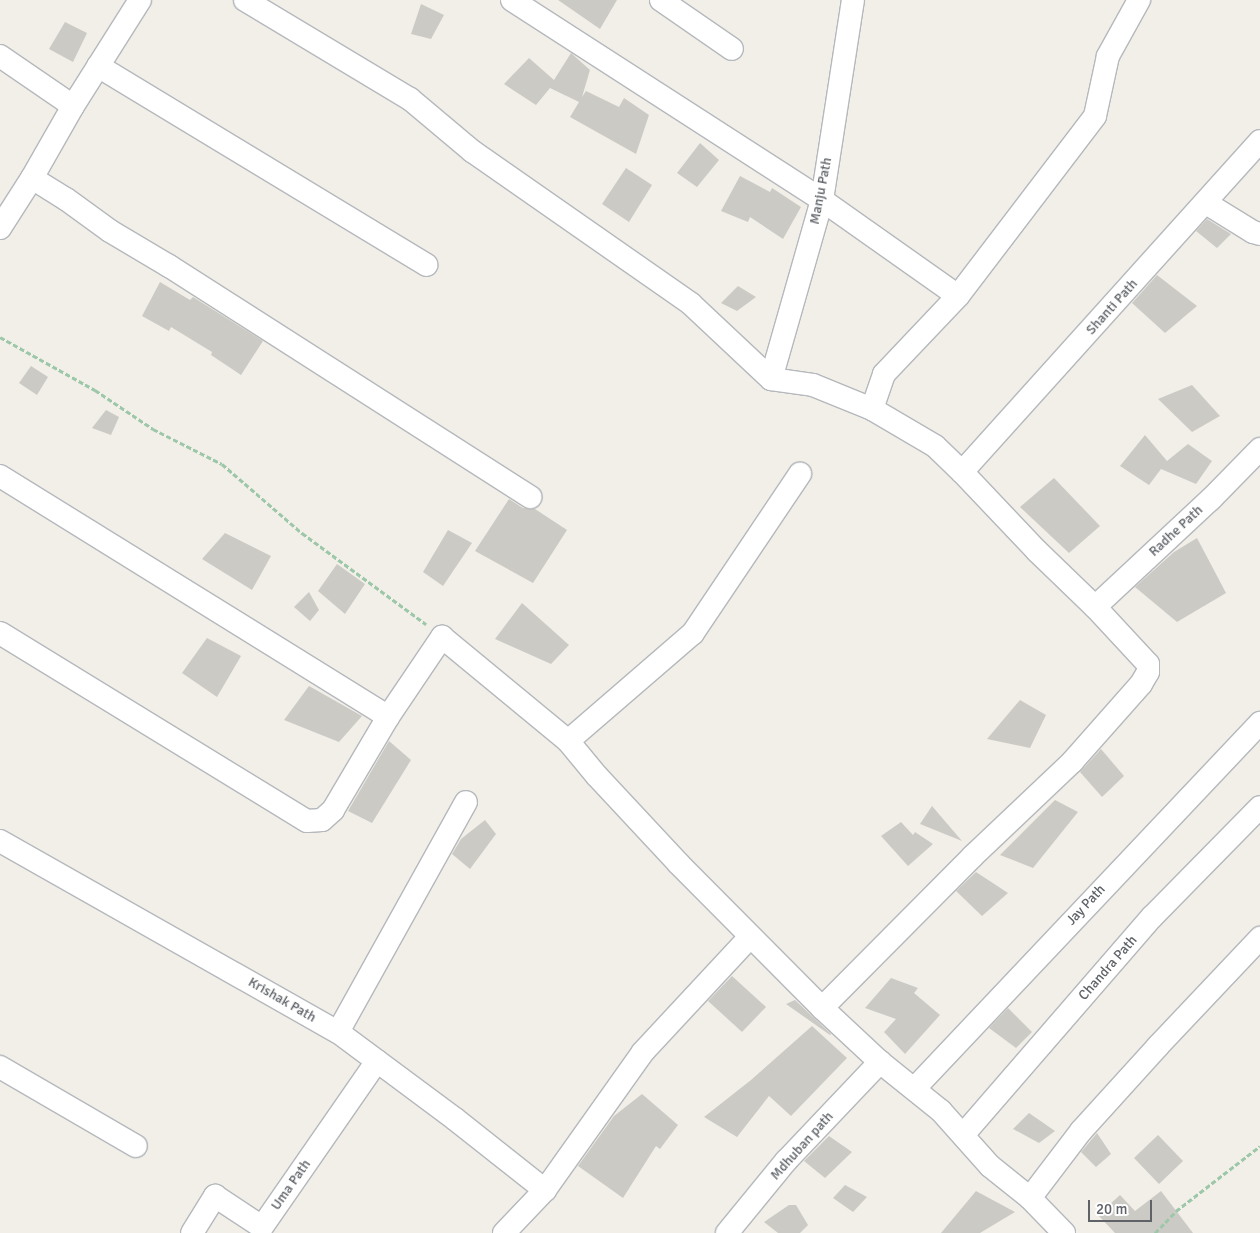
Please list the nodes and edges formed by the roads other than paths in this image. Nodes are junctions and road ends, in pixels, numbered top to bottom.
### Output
1 (140, 0) edge
2 (244, 0) edge
3 (512, 0) edge
4 (661, 0) edge
5 (853, 0) edge
6 (1139, 0) edge
7 (732, 49) dead end
8 (0, 56) edge
9 (98, 66) junction
10 (73, 106) junction
11 (1260, 141) edge
12 (32, 178) junction
13 (822, 200) junction
14 (1206, 203) junction
15 (0, 228) edge
16 (1260, 234) edge
17 (426, 265) dead end
18 (958, 296) junction
19 (771, 379) junction
20 (872, 409) junction
21 (1258, 451) edge
22 (962, 472) junction
23 (800, 474) dead end
24 (0, 476) edge
25 (530, 497) dead end
26 (1096, 607) junction
27 (0, 633) edge
28 (388, 717) junction
29 (1260, 723) edge
30 (568, 740) junction
31 (466, 802) dead end
32 (1260, 807) edge
33 (0, 841) edge
34 (750, 937) junction
35 (1260, 938) edge
36 (822, 1008) junction
37 (338, 1032) junction
38 (377, 1062) junction
39 (880, 1062) junction
40 (0, 1068) edge
41 (914, 1090) junction
42 (963, 1135) junction
43 (136, 1146) dead end
44 (544, 1190) junction
45 (1030, 1198) junction
46 (192, 1233) edge
47 (504, 1233) edge
48 (727, 1233) edge
49 (1064, 1233) edge

1 - 9 street
2 - 19 street
3 - 13 street
4 - 7 street
5 - 13 street, Manju Path
6 - 18 street
8 - 10 street
9 - 10 street
9 - 17 street
10 - 12 street
11 - 14 street, Shanti Path
12 - 15 street
12 - 25 street
13 - 18 street
13 - 19 street, Manju Path
14 - 16 street
14 - 22 street, Shanti Path
18 - 20 street
19 - 20 street
20 - 22 street
21 - 26 street, Radhe Path
22 - 26 street
23 - 30 street
24 - 28 street
26 - 36 street
27 - 28 street
28 - 30 street
29 - 41 street, Jay Path
30 - 34 street
31 - 37 street
32 - 42 street, Chandra Path
33 - 37 street, Krishak Path
34 - 36 street
34 - 44 street
35 - 45 street
36 - 39 street
37 - 38 street, Krishak Path
38 - 44 street, Krishak Path
38 - 46 street, Uma Path
39 - 41 street
39 - 48 street, Mdhuban path
40 - 43 street
41 - 42 street
42 - 45 street
44 - 47 street
45 - 49 street

